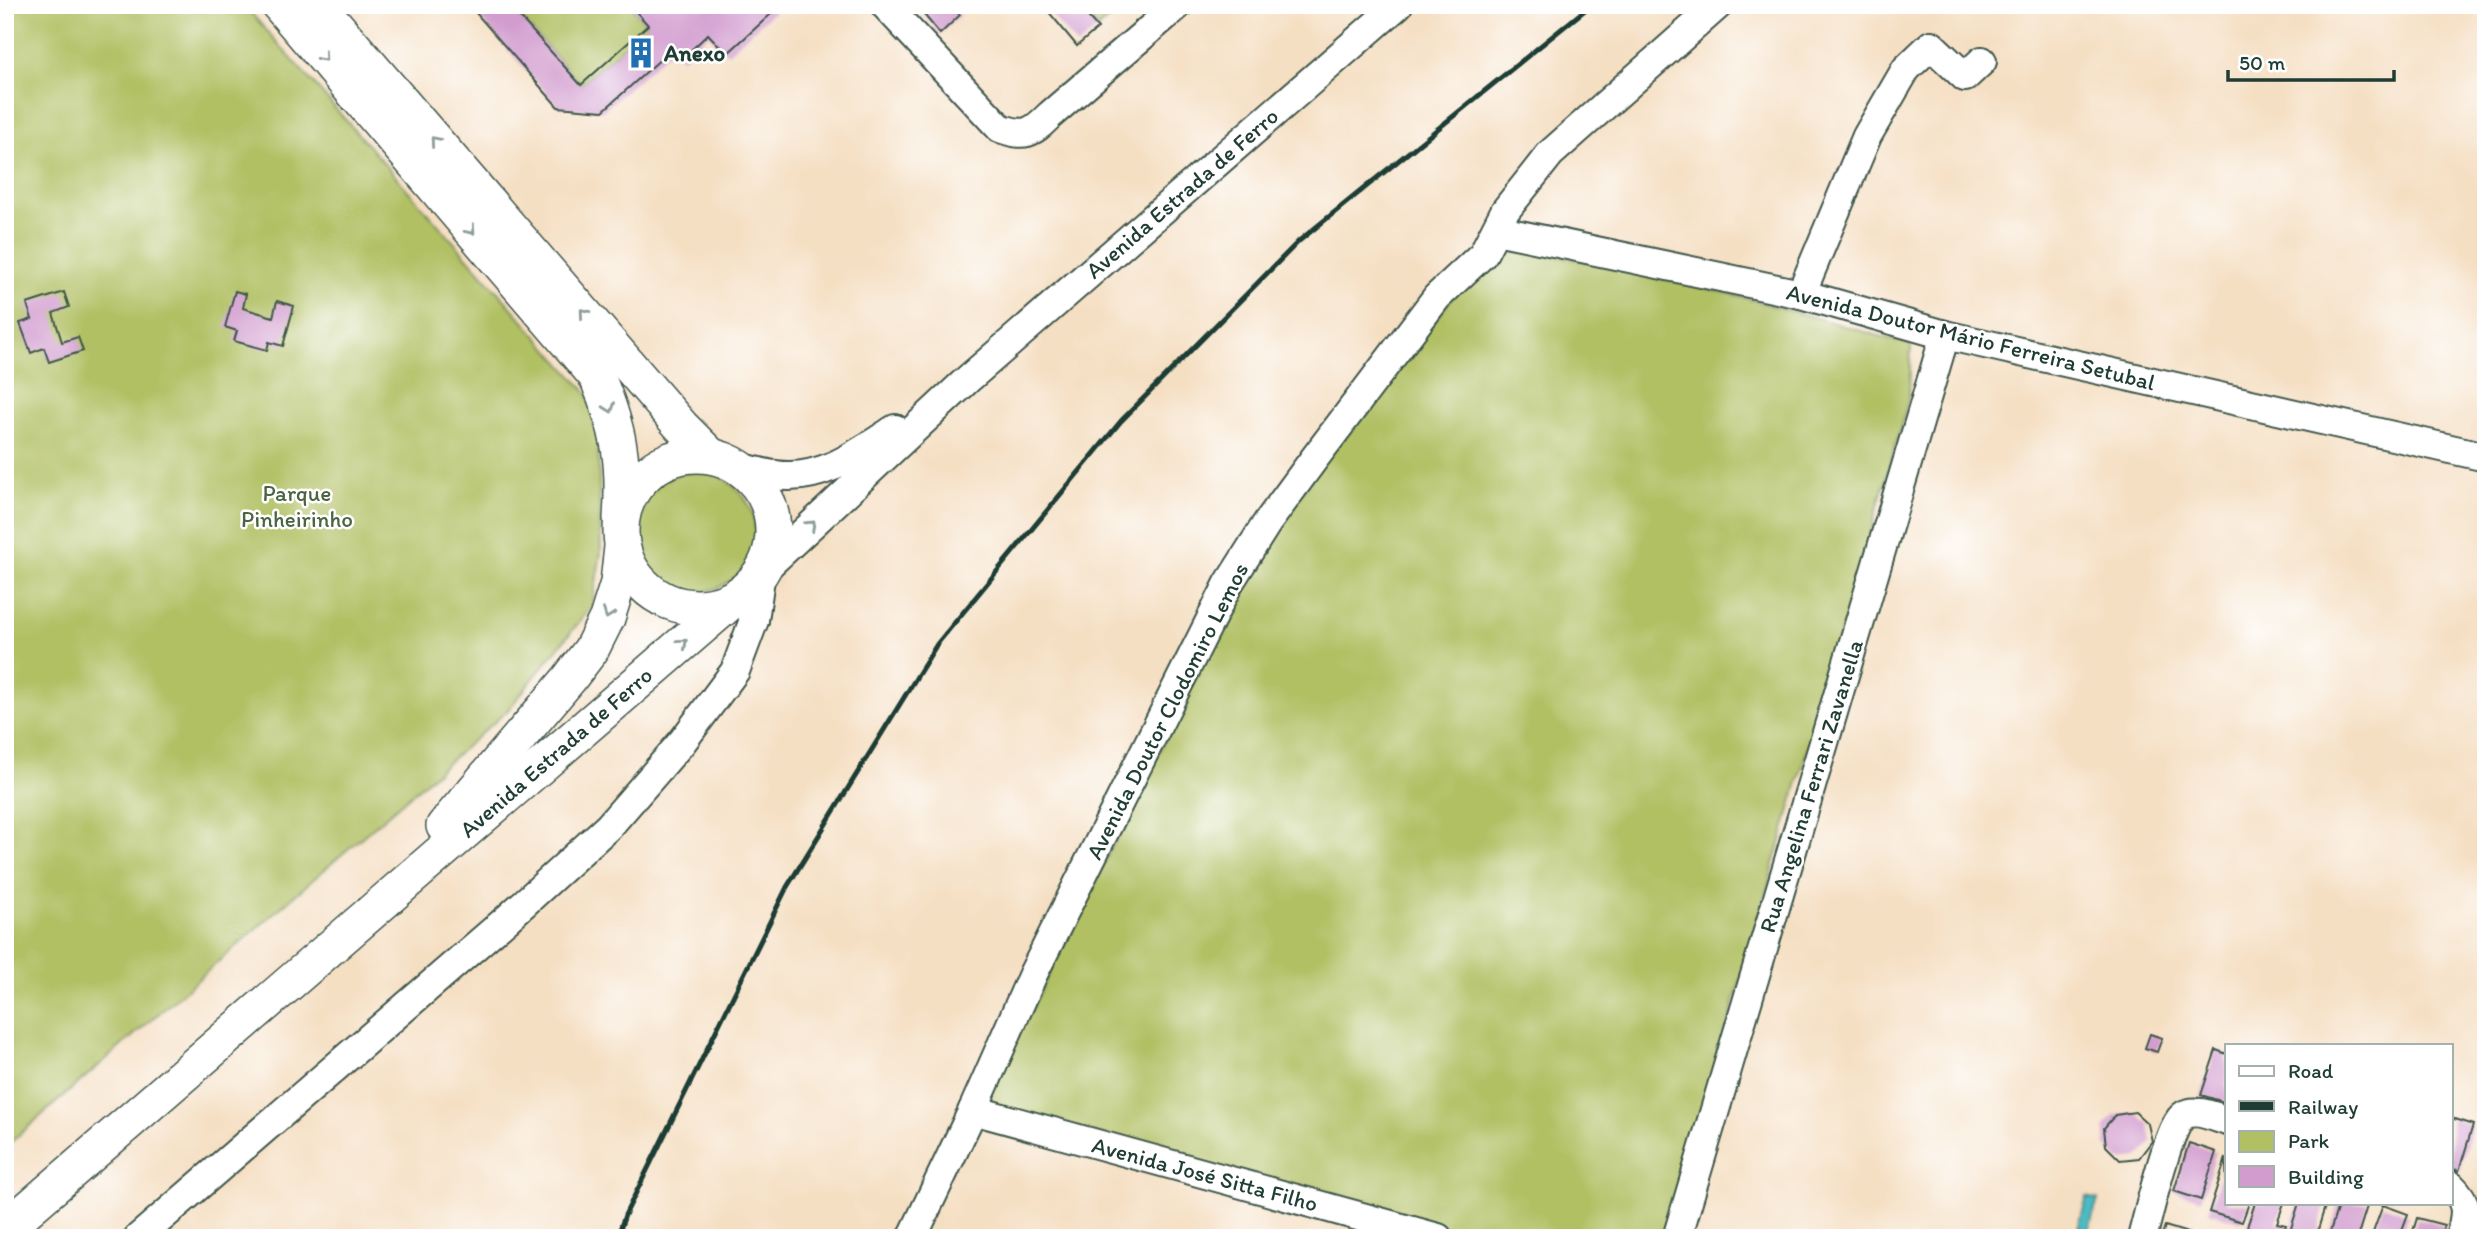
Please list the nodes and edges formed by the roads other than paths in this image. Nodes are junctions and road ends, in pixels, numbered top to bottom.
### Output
1 (279, 5) edge
2 (318, 5) edge
3 (886, 5) edge
4 (1178, 5) edge
5 (1398, 5) edge
6 (1718, 5) edge
7 (1982, 61) dead end
8 (1496, 230) junction
9 (1801, 294) junction
10 (1945, 335) junction
11 (967, 380) junction
12 (2486, 457) edge
13 (724, 461) junction
14 (622, 533) junction
15 (752, 595) junction
16 (371, 911) junction
17 (973, 1110) junction
18 (2225, 1120) edge
19 (2452, 1187) edge
20 (5, 1230) edge
21 (138, 1238) edge
22 (912, 1238) edge
23 (1438, 1238) edge
24 (1676, 1238) edge
25 (2142, 1238) edge
26 (2460, 1238) edge

1 -> 14 main road
13 -> 2 main road
3 - 4 street
5 - 11 street, Avenida Estrada de Ferro
6 - 8 street, Avenida Doutor Clodomiro Lemos
7 - 9 street
8 - 9 street, Avenida Doutor Mário Ferreira Setubal
8 - 17 street, Avenida Doutor Clodomiro Lemos
9 - 10 street, Avenida Doutor Mário Ferreira Setubal
10 - 12 street, Avenida Doutor Mário Ferreira Setubal
10 - 24 street, Rua Angelina Ferrari Zavanella
11 - 13 street, Avenida Estrada de Ferro
15 -> 11 street, Avenida Estrada de Ferro
13 - 14 main road, Avenida Estrada de Ferro
13 - 15 main road, Avenida Estrada de Ferro
14 - 15 main road, Avenida Estrada de Ferro
14 -> 16 main road, Avenida Estrada de Ferro
16 -> 15 main road, Avenida Estrada de Ferro
15 - 21 street
16 - 20 main road, Avenida Estrada de Ferro
17 - 22 street, Avenida Doutor Clodomiro Lemos
17 - 23 street, Avenida José Sitta Filho
18 - 25 street
19 - 26 street

